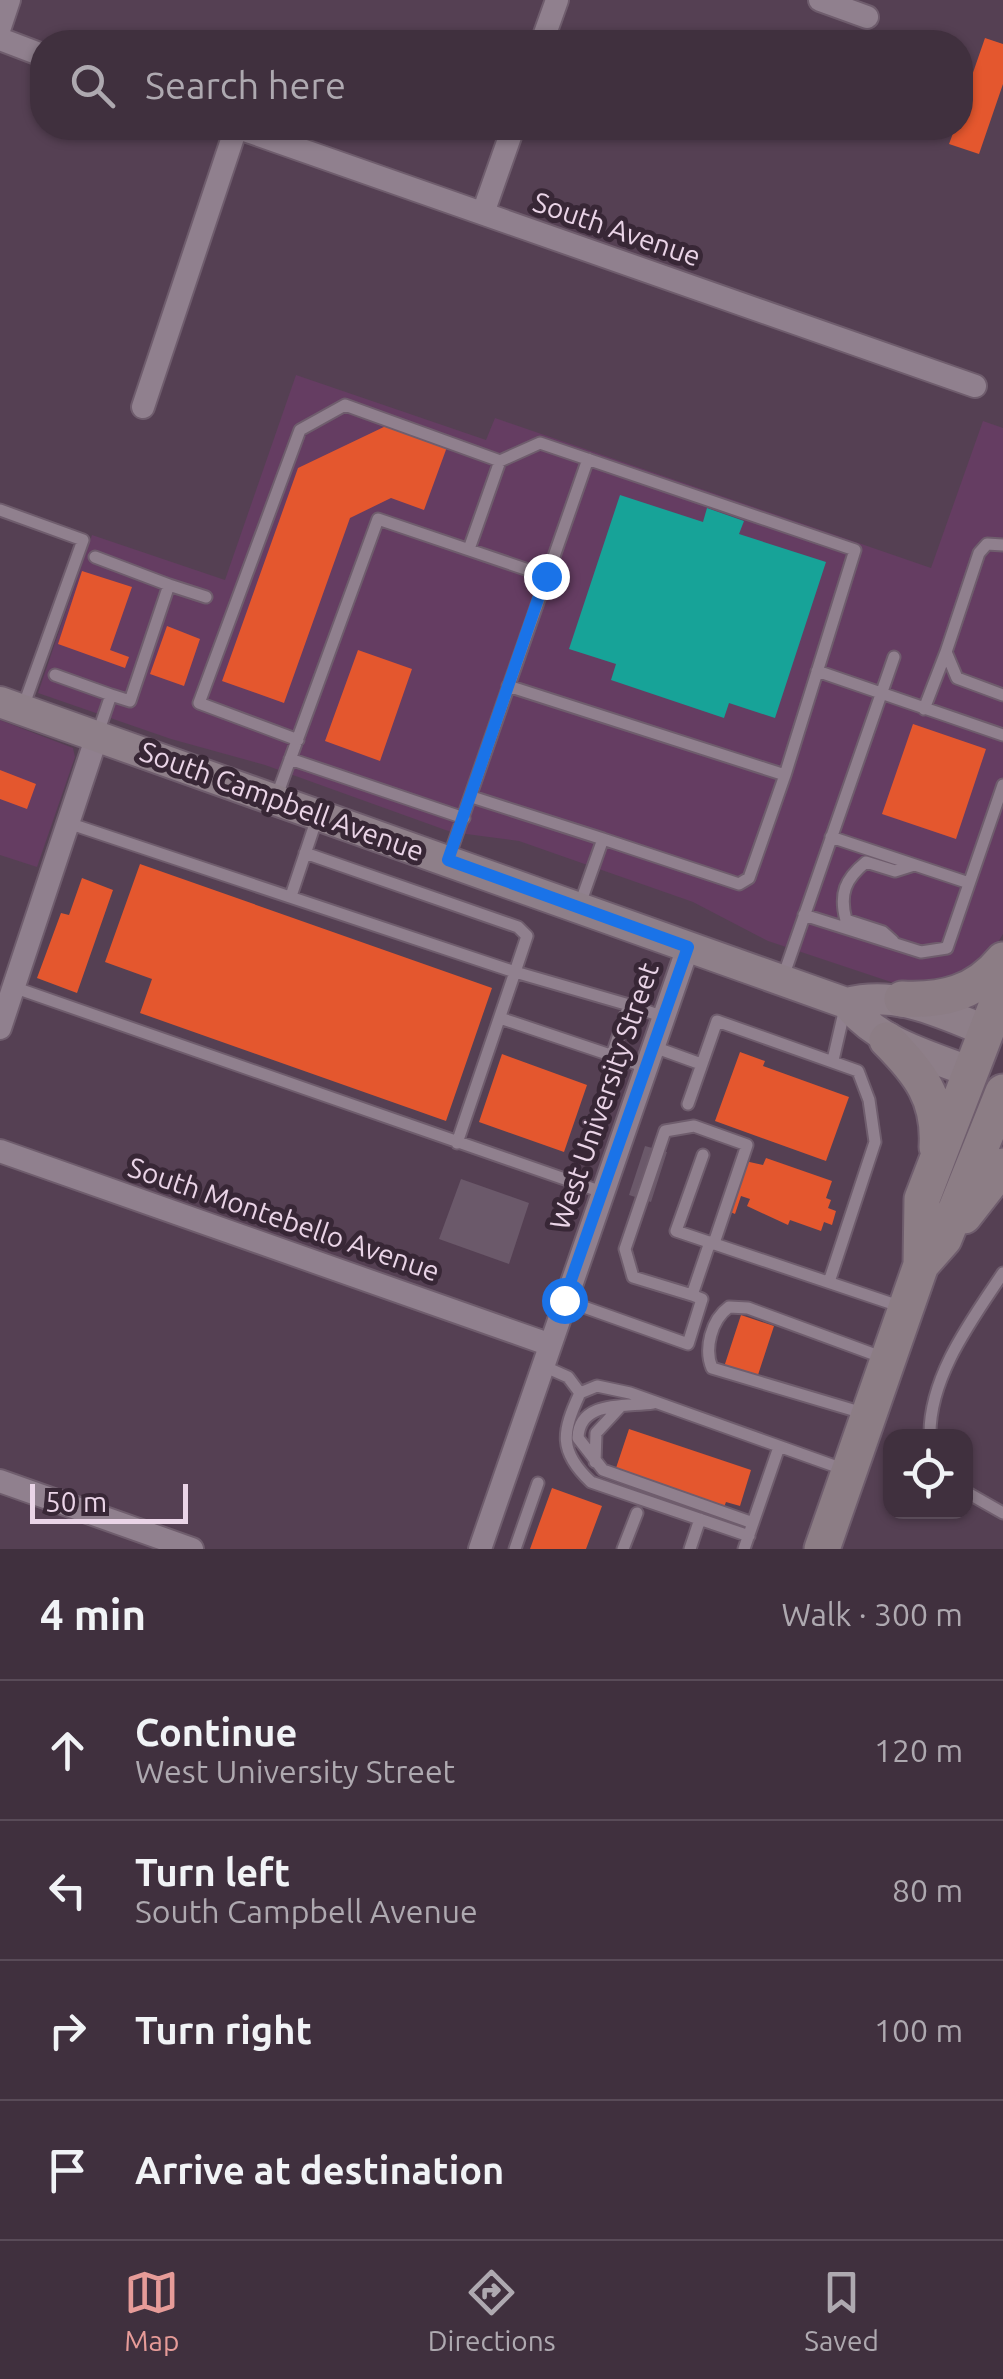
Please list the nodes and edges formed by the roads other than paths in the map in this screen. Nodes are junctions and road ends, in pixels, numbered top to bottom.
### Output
1 (9, 0) edge
2 (557, 0) edge
3 (820, 0) edge
4 (868, 17) dead end
5 (0, 27) edge
6 (546, 30) edge
7 (0, 40) edge
8 (30, 51) edge
9 (234, 140) edge
10 (272, 140) edge
11 (508, 140) edge
12 (483, 214) junction
13 (975, 386) dead end
14 (143, 406) dead end
15 (588, 459) junction
16 (500, 461) junction
17 (0, 510) edge
18 (1003, 545) edge
19 (469, 548) junction
20 (95, 558) dead end
21 (546, 576) junction
22 (170, 585) junction
23 (206, 598) dead end
24 (946, 652) junction
25 (894, 657) dead end
26 (818, 672) junction
27 (55, 676) dead end
28 (508, 686) junction
29 (112, 694) junction
30 (881, 694) junction
31 (1003, 695) edge
32 (11, 706) edge
33 (924, 709) junction
34 (1003, 735) edge
35 (97, 736) junction
36 (298, 740) junction
37 (290, 759) junction
38 (785, 774) junction
39 (1003, 785) edge
40 (472, 797) junction
41 (276, 798) junction
42 (319, 813) junction
43 (464, 818) junction
44 (68, 823) junction
45 (832, 836) junction
46 (602, 839) junction
47 (305, 853) junction
48 (448, 860) junction
49 (914, 866) junction
50 (969, 883) junction
51 (290, 896) junction
52 (578, 907) junction
53 (804, 915) junction
54 (898, 946) junction
55 (688, 947) junction
56 (1003, 960) edge
57 (516, 972) junction
58 (782, 980) junction
59 (14, 987) junction
60 (1003, 988) edge
61 (902, 999) junction
62 (846, 1004) junction
63 (629, 1006) junction
64 (664, 1016) junction
65 (500, 1018) junction
66 (0, 1028) edge
67 (995, 1034) edge
68 (887, 1040) junction
69 (612, 1055) junction
70 (650, 1057) junction
71 (833, 1060) junction
72 (702, 1064) junction
73 (987, 1078) edge
74 (1003, 1092) edge
75 (688, 1104) dead end
76 (457, 1144) junction
77 (0, 1151) edge
78 (703, 1155) dead end
79 (935, 1166) junction
80 (1003, 1166) edge
81 (602, 1192) junction
82 (712, 1242) junction
83 (932, 1252) junction
84 (1003, 1273) edge
85 (829, 1282) junction
86 (692, 1296) junction
87 (564, 1300) junction
88 (906, 1308) junction
89 (694, 1325) junction
90 (713, 1332) junction
91 (545, 1354) junction
92 (888, 1360) junction
93 (580, 1393) junction
94 (657, 1403) junction
95 (620, 1407) junction
96 (869, 1414) junction
97 (931, 1429) edge
98 (779, 1447) junction
99 (595, 1462) junction
100 (849, 1471) junction
101 (0, 1481) edge
102 (538, 1483) dead end
103 (973, 1496) edge
104 (637, 1513) dead end
105 (1003, 1513) edge
106 (700, 1520) junction
107 (753, 1523) junction
108 (746, 1542) edge
109 (486, 1547) edge
110 (192, 1549) edge
111 (515, 1549) edge
112 (623, 1549) edge
113 (690, 1549) edge
114 (822, 1549) edge

1 - 5 street
2 - 6 street
3 - 4 street
7 - 8 street
9 - 14 street
10 - 12 street, South Avenue
11 - 12 street
12 - 13 street, South Avenue
15 - 16 lane
15 - 21 lane
15 - 26 lane
16 - 19 lane
16 - 36 lane
17 - 32 lane
18 - 24 lane
19 - 21 lane
19 - 36 lane
20 - 22 lane
21 - 28 lane
22 - 23 lane
22 - 29 lane
24 - 31 lane
24 - 33 lane
25 - 30 lane
26 - 30 lane
26 - 38 lane
27 - 29 lane
28 - 38 lane
28 - 40 lane
29 - 35 lane
30 - 33 lane
30 - 45 lane
32 - 35 main road, South Campbell Avenue
33 - 34 lane
35 - 41 main road, South Campbell Avenue
35 - 44 street
36 - 37 lane
37 - 41 lane
37 - 43 lane
38 - 46 lane
39 - 50 lane
40 - 43 lane
40 - 46 lane
41 - 42 main road, South Campbell Avenue
42 - 47 lane
42 - 48 main road, South Campbell Avenue
43 - 48 lane
44 - 51 lane
44 - 59 street
45 - 49 lane
45 - 53 lane
46 - 52 lane
47 - 51 lane
47 - 57 lane
48 - 52 main road, South Campbell Avenue
49 - 50 lane
49 - 54 lane
50 - 54 lane
51 - 57 lane
52 - 55 main road, South Campbell Avenue
53 - 54 lane
53 - 58 lane
55 - 58 main road, South Campbell Avenue
55 - 64 street, West University Street
56 - 61 main road
57 - 63 lane
57 - 65 lane
58 - 62 main road, South Campbell Avenue
59 - 66 street
59 - 76 lane
60 - 67 main road
61 - 62 main road, South Campbell Avenue
61 - 67 main road, South Campbell Avenue
62 - 68 main road, South Campbell Avenue
62 - 71 lane
63 - 64 lane
63 - 69 lane
64 - 70 street, West University Street
65 - 69 lane
65 - 76 lane
67 - 73 main road
68 - 73 main road, South Campbell Avenue
68 - 79 main road
69 - 70 lane
70 - 72 lane
70 - 81 street, West University Street
71 - 72 lane
71 - 85 lane
72 - 75 lane
73 - 79 main road
74 - 83 main road
76 - 81 lane
77 - 91 street, South Montebello Avenue
78 - 82 lane
79 - 83 main road
80 - 83 main road
81 - 87 street, West University Street
82 - 85 lane
82 - 86 lane
82 - 86 lane
83 - 88 main road
84 - 97 lane
85 - 88 lane
86 - 89 lane
87 - 89 lane
87 - 91 street, West University Street
88 - 92 main road
89 - 90 lane
90 - 92 lane
90 - 96 lane
91 - 93 lane
91 - 109 street, West University Street
92 - 96 main road
93 - 94 lane
93 - 106 lane
94 - 95 lane
94 - 98 lane
95 - 99 lane
95 - 99 lane
96 - 100 main road
98 - 100 lane
98 - 107 lane
99 - 107 lane
100 - 114 main road
101 - 110 street
102 - 111 lane
103 - 105 lane
104 - 112 lane
106 - 108 lane
106 - 113 lane
107 - 108 lane

